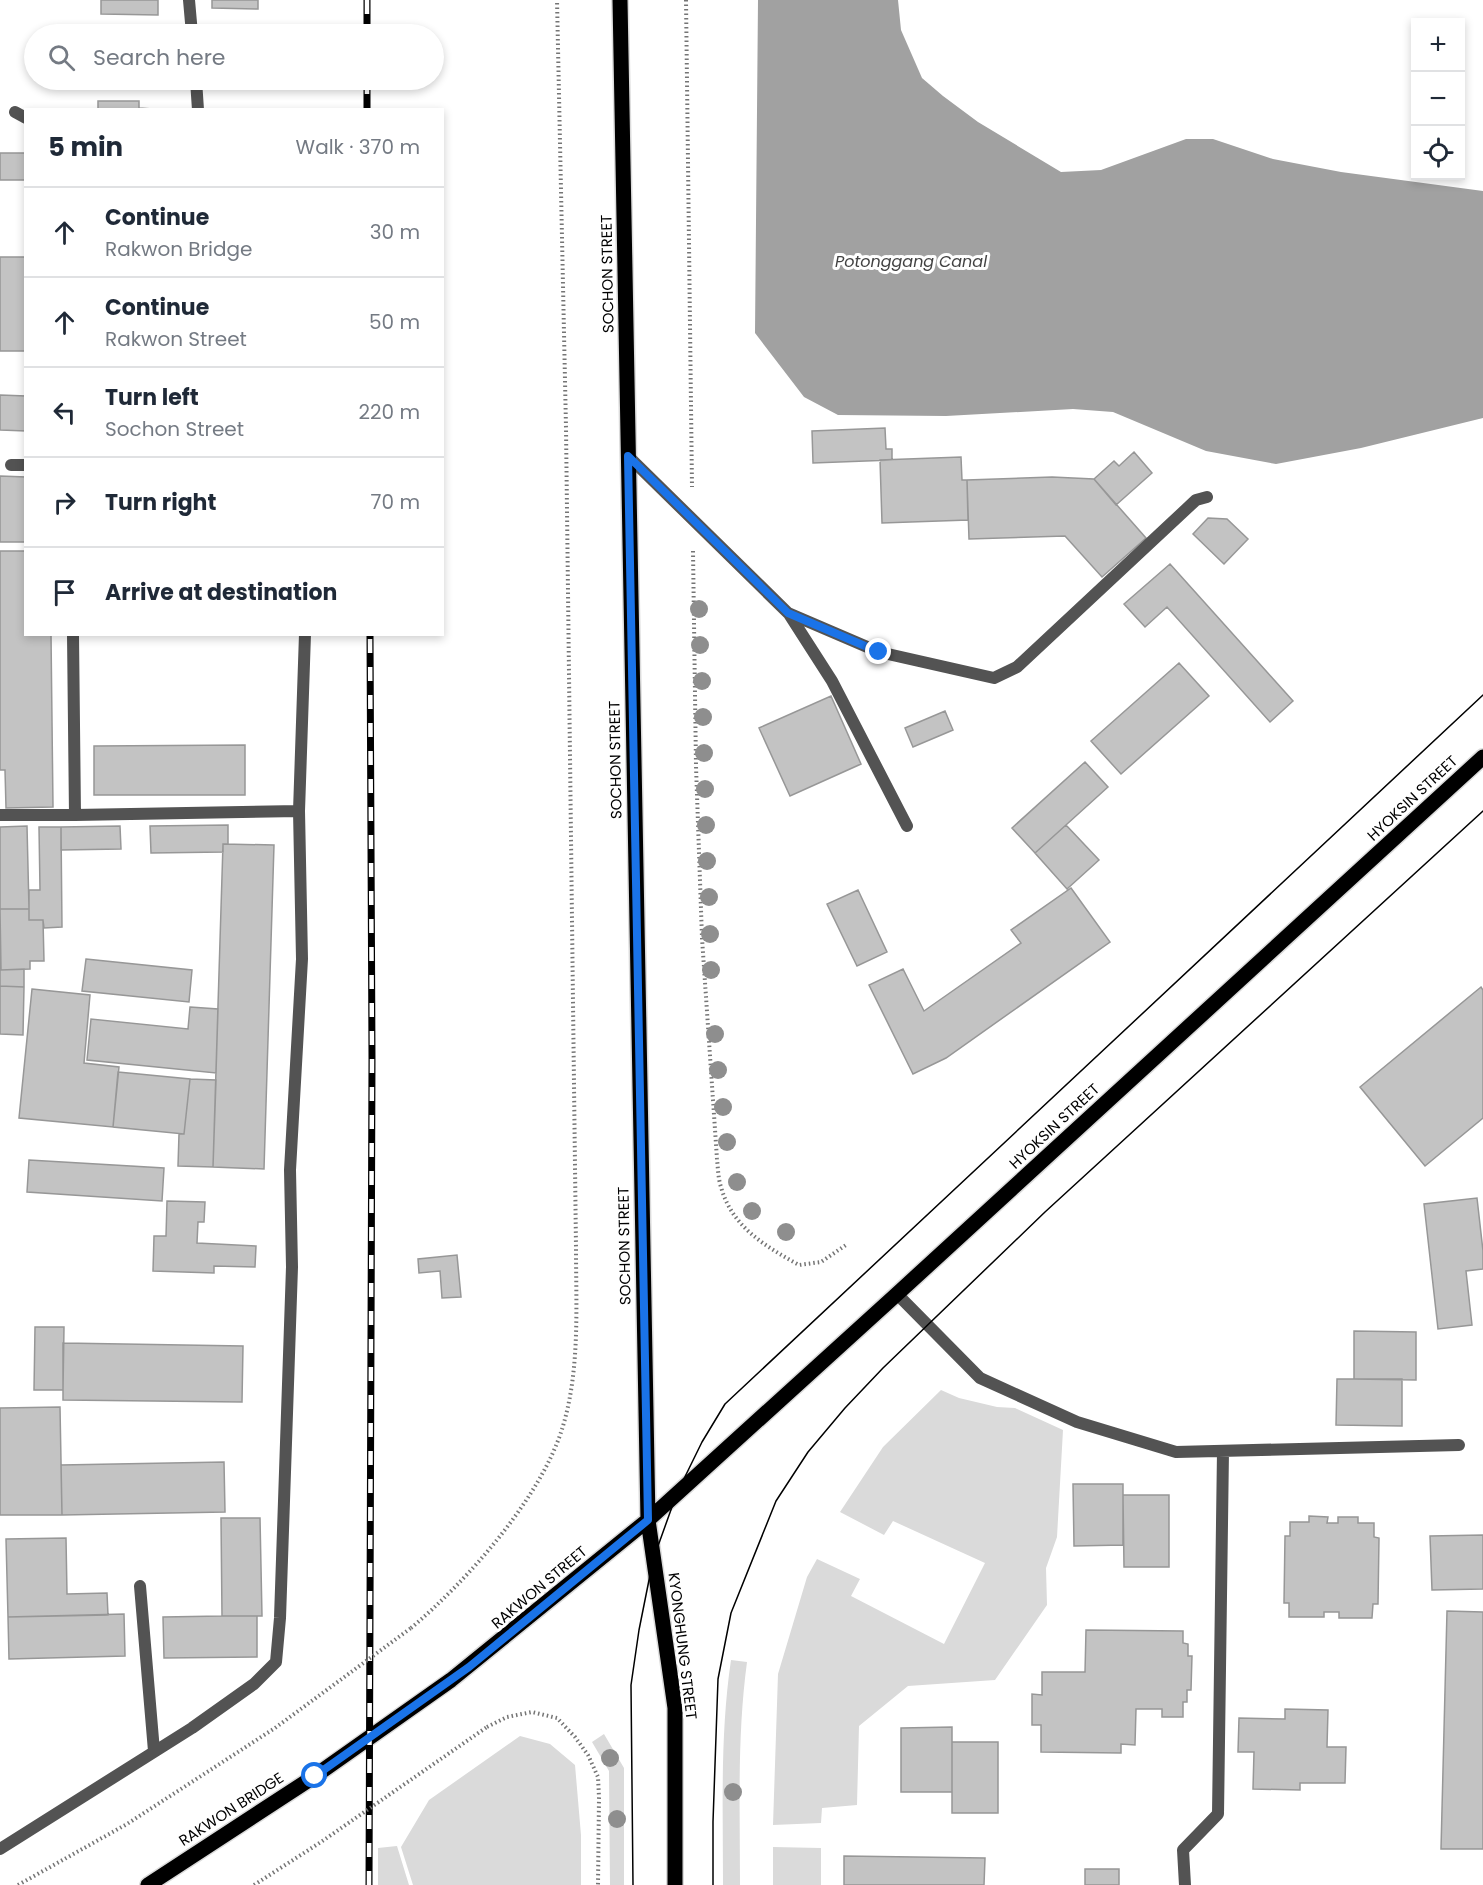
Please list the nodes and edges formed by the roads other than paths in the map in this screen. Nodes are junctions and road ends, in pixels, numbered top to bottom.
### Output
1 (189, 0) edge
2 (620, 0) edge
3 (191, 24) edge
4 (197, 90) edge
5 (198, 108) edge
6 (628, 456) junction
7 (11, 465) dead end
8 (24, 465) edge
9 (1207, 497) dead end
10 (788, 613) junction
11 (74, 636) edge
12 (305, 636) edge
13 (1483, 757) edge
14 (299, 812) junction
15 (0, 815) edge
16 (75, 815) junction
17 (907, 826) dead end
18 (897, 1294) junction
19 (1459, 1444) dead end
20 (1223, 1450) junction
21 (648, 1520) junction
22 (140, 1586) dead end
23 (452, 1680) joint
24 (154, 1751) junction
25 (0, 1849) edge
26 (148, 1885) edge
27 (675, 1885) edge
28 (1185, 1885) edge

1 - 3 street
2 - 6 main road, SOCHON STREET
4 - 5 street
6 - 10 street
6 - 21 main road, SOCHON STREET
7 - 8 street
9 - 10 street
10 - 17 street
11 - 16 street
12 - 14 street
13 - 18 main road, HYOKSIN STREET
14 - 16 street
14 - 24 street
15 - 16 street
18 - 20 street
18 - 21 main road, HYOKSIN STREET
19 - 20 street
20 - 28 street
21 - 23 main road, RAKWON STREET
21 - 27 main road, KYONGHUNG STREET
22 - 24 street
23 - 26 main road, RAKWON BRIDGE
24 - 25 street

